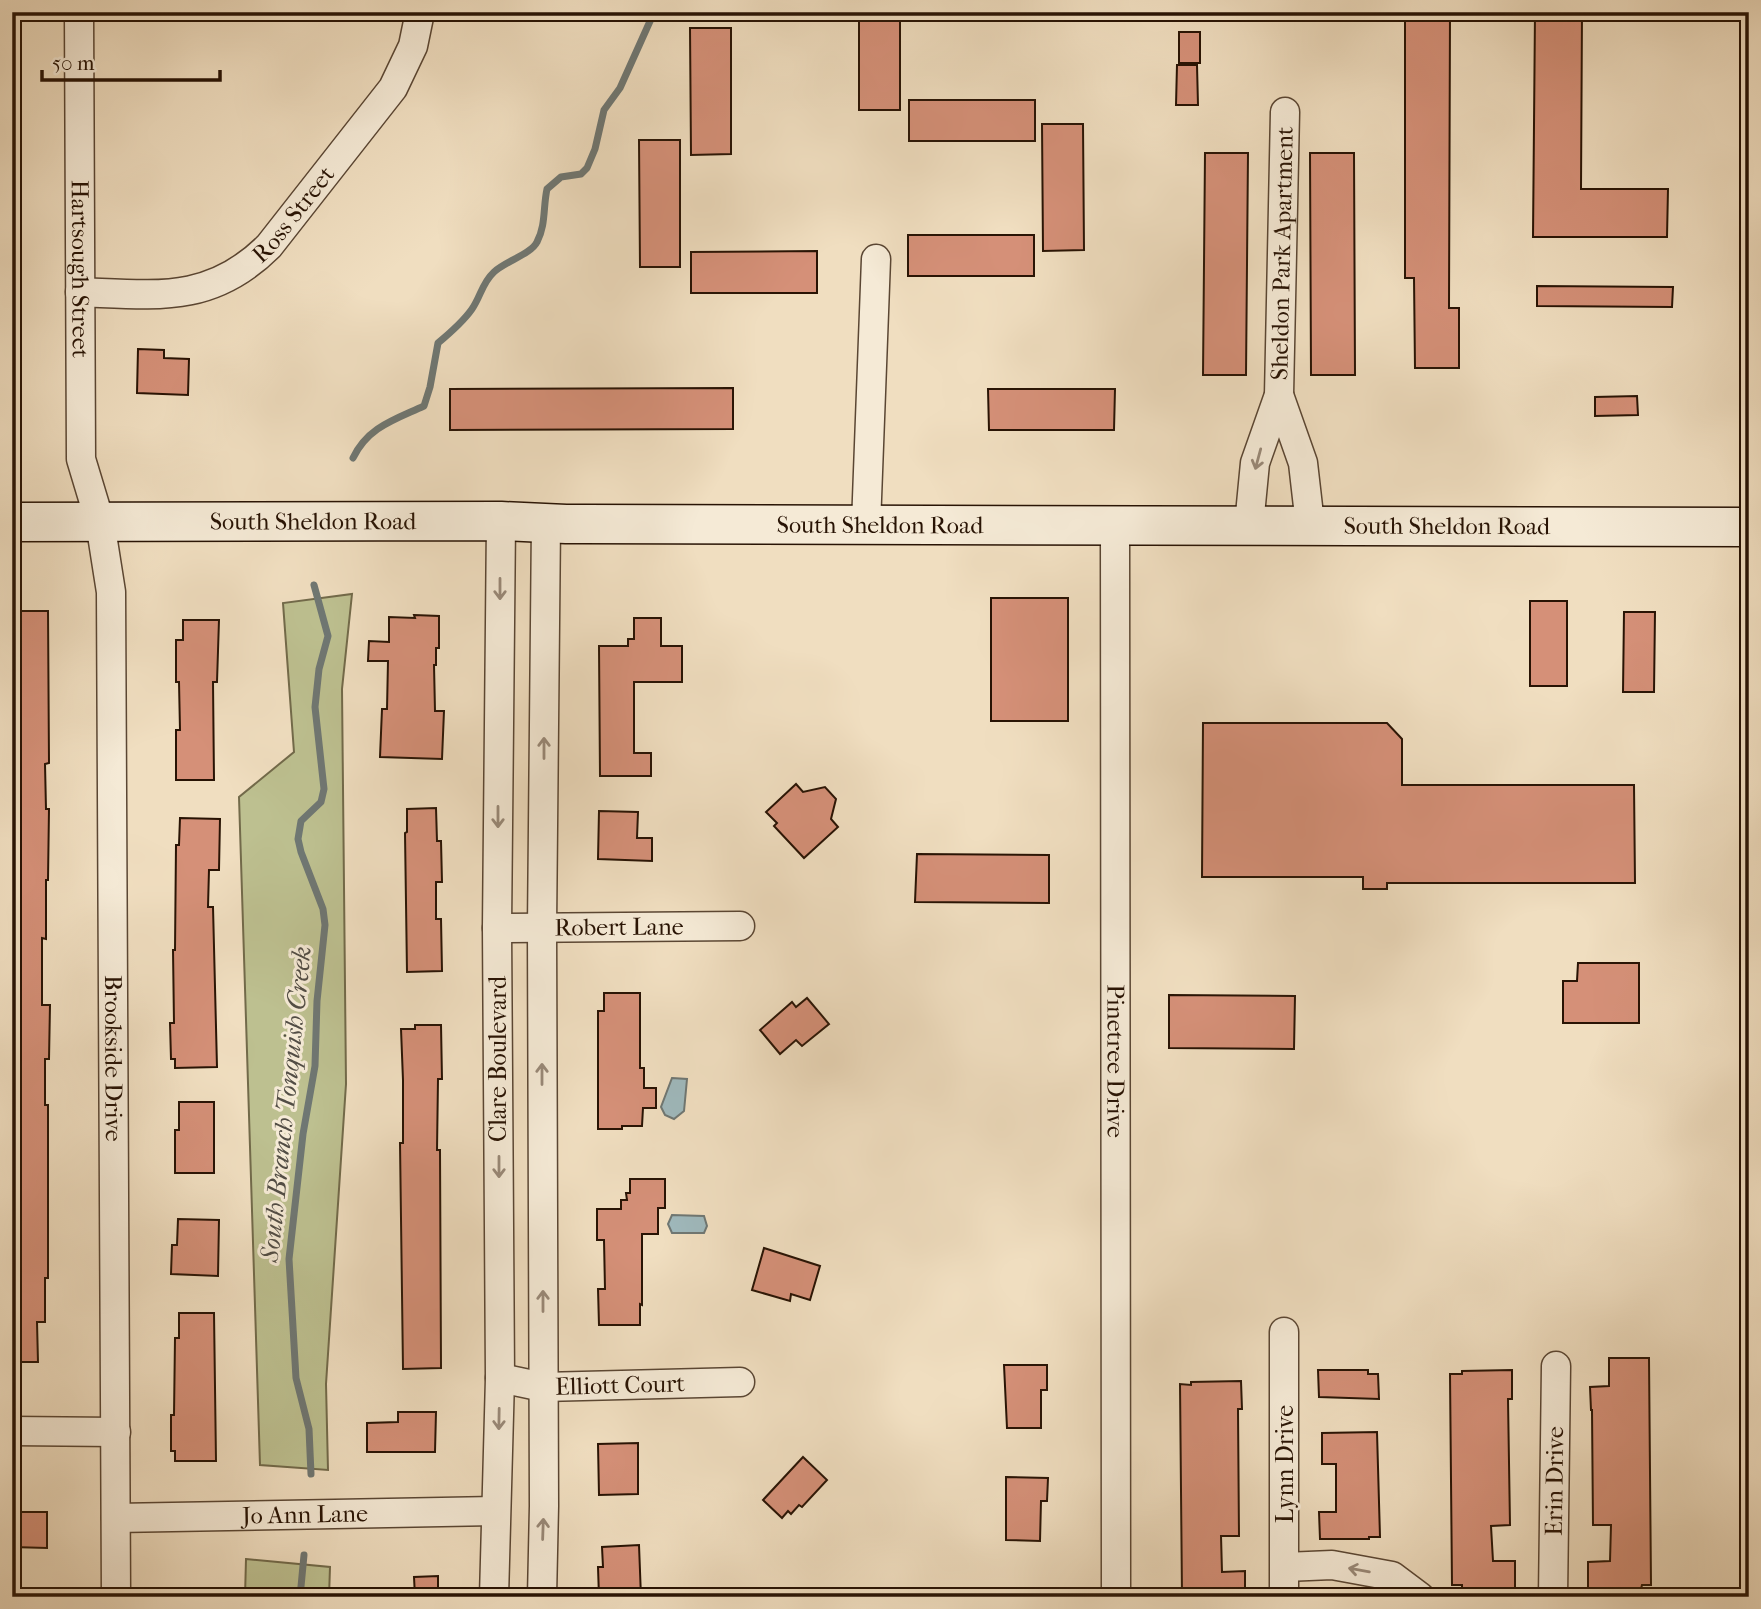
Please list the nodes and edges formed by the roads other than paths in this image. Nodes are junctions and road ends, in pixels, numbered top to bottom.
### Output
1 (79, 12) edge
2 (420, 12) edge
3 (1285, 112) dead end
4 (876, 260) dead end
5 (80, 292) junction
6 (1279, 395) junction
7 (501, 521) junction
8 (12, 522) edge
9 (100, 522) junction
10 (546, 523) junction
11 (1310, 524) junction
12 (866, 525) junction
13 (1250, 525) junction
14 (1115, 526) junction
15 (1749, 527) edge
16 (740, 926) dead end
17 (497, 928) junction
18 (542, 928) junction
19 (1284, 1332) dead end
20 (1556, 1366) dead end
21 (500, 1378) junction
22 (740, 1382) dead end
23 (543, 1387) junction
24 (12, 1431) edge
25 (116, 1432) junction
26 (495, 1511) junction
27 (116, 1518) junction
28 (1285, 1567) junction
29 (116, 1597) edge
30 (494, 1597) edge
31 (541, 1597) edge
32 (1115, 1597) edge
33 (1284, 1597) edge
34 (1420, 1597) edge
35 (1553, 1597) edge

1 - 5 street, Hartsough Street
2 - 5 street, Ross Street
3 - 6 street, Sheldon Park Apartment
4 - 12 street
5 - 9 street, Hartsough Street
6 - 11 street, Sheldon Park Apartment
6 -> 13 street, Sheldon Park Apartment
7 - 9 main road, South Sheldon Road
7 - 10 main road, South Sheldon Road
7 -> 17 street, Clare Boulevard
8 - 9 main road, South Sheldon Road
9 - 25 street, Brookside Drive
10 - 12 main road, South Sheldon Road
18 -> 10 street, Clare Boulevard
11 - 13 main road, South Sheldon Road
11 - 15 main road, South Sheldon Road
12 - 14 main road, South Sheldon Road
13 - 14 main road, South Sheldon Road
14 - 32 street, Pinetree Drive
16 - 18 street, Robert Lane
17 - 18 street, Robert Lane
17 -> 21 street, Clare Boulevard
23 -> 18 street, Clare Boulevard
19 - 28 street, Lynn Drive
20 - 35 street, Erin Drive
21 - 23 street, Elliott Court
21 -> 26 street, Clare Boulevard
22 - 23 street, Elliott Court
31 -> 23 street, Clare Boulevard
24 - 25 street
25 - 27 street, Brookside Drive
26 - 27 street, Jo Ann Lane
26 - 30 street, Clare Boulevard
27 - 29 street, Brookside Drive
28 - 33 street, Lynn Drive
34 -> 28 street

